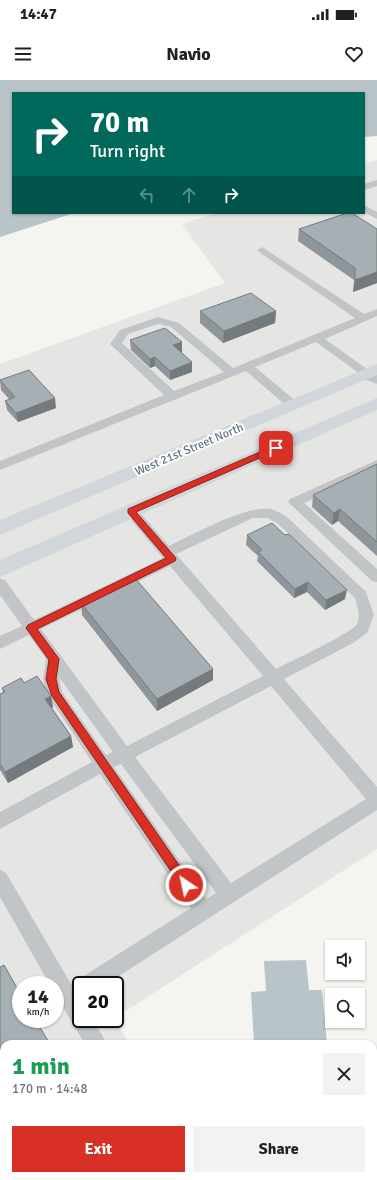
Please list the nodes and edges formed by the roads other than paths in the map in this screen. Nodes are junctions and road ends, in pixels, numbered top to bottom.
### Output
1 (377, 183) edge
2 (365, 188) edge
3 (365, 209) edge
4 (377, 216) edge
5 (262, 250) dead end
6 (377, 312) edge
7 (363, 318) junction
8 (317, 338) junction
9 (247, 366) junction
10 (231, 372) junction
11 (374, 374) edge
12 (172, 396) junction
13 (377, 403) edge
14 (293, 405) junction
15 (377, 464) edge
16 (1, 465) edge
17 (131, 511) junction
18 (0, 528) edge
19 (169, 556) junction
20 (0, 569) edge
21 (377, 577) edge
22 (0, 584) edge
23 (31, 628) junction
24 (0, 643) edge
25 (54, 659) junction
26 (273, 678) junction
27 (124, 755) junction
28 (104, 764) junction
29 (377, 800) edge
30 (0, 821) edge
31 (0, 879) edge
32 (229, 895) junction
33 (204, 911) junction
34 (101, 976) edge
35 (72, 990) edge
36 (87, 1028) edge
37 (94, 1040) edge

1 - 2 lane
3 - 4 lane
5 - 7 lane
6 - 7 lane
7 - 8 lane
8 - 9 lane
8 - 11 lane
9 - 10 lane
9 - 14 lane
10 - 12 lane
10 - 12 lane
11 - 14 main road, West 21st Street North
12 - 16 lane
13 - 17 main road
14 - 18 main road, West 21st Street North
15 - 21 lane
17 - 19 lane
17 - 20 main road
19 - 23 lane
19 - 26 lane
19 - 26 lane
22 - 23 lane
23 - 24 lane
23 - 25 lane
25 - 27 lane
25 - 28 lane
26 - 27 lane
26 - 29 lane
27 - 28 lane
27 - 32 lane
28 - 30 lane
28 - 33 lane
29 - 32 lane
31 - 35 lane
32 - 33 lane
33 - 34 lane
36 - 37 lane

